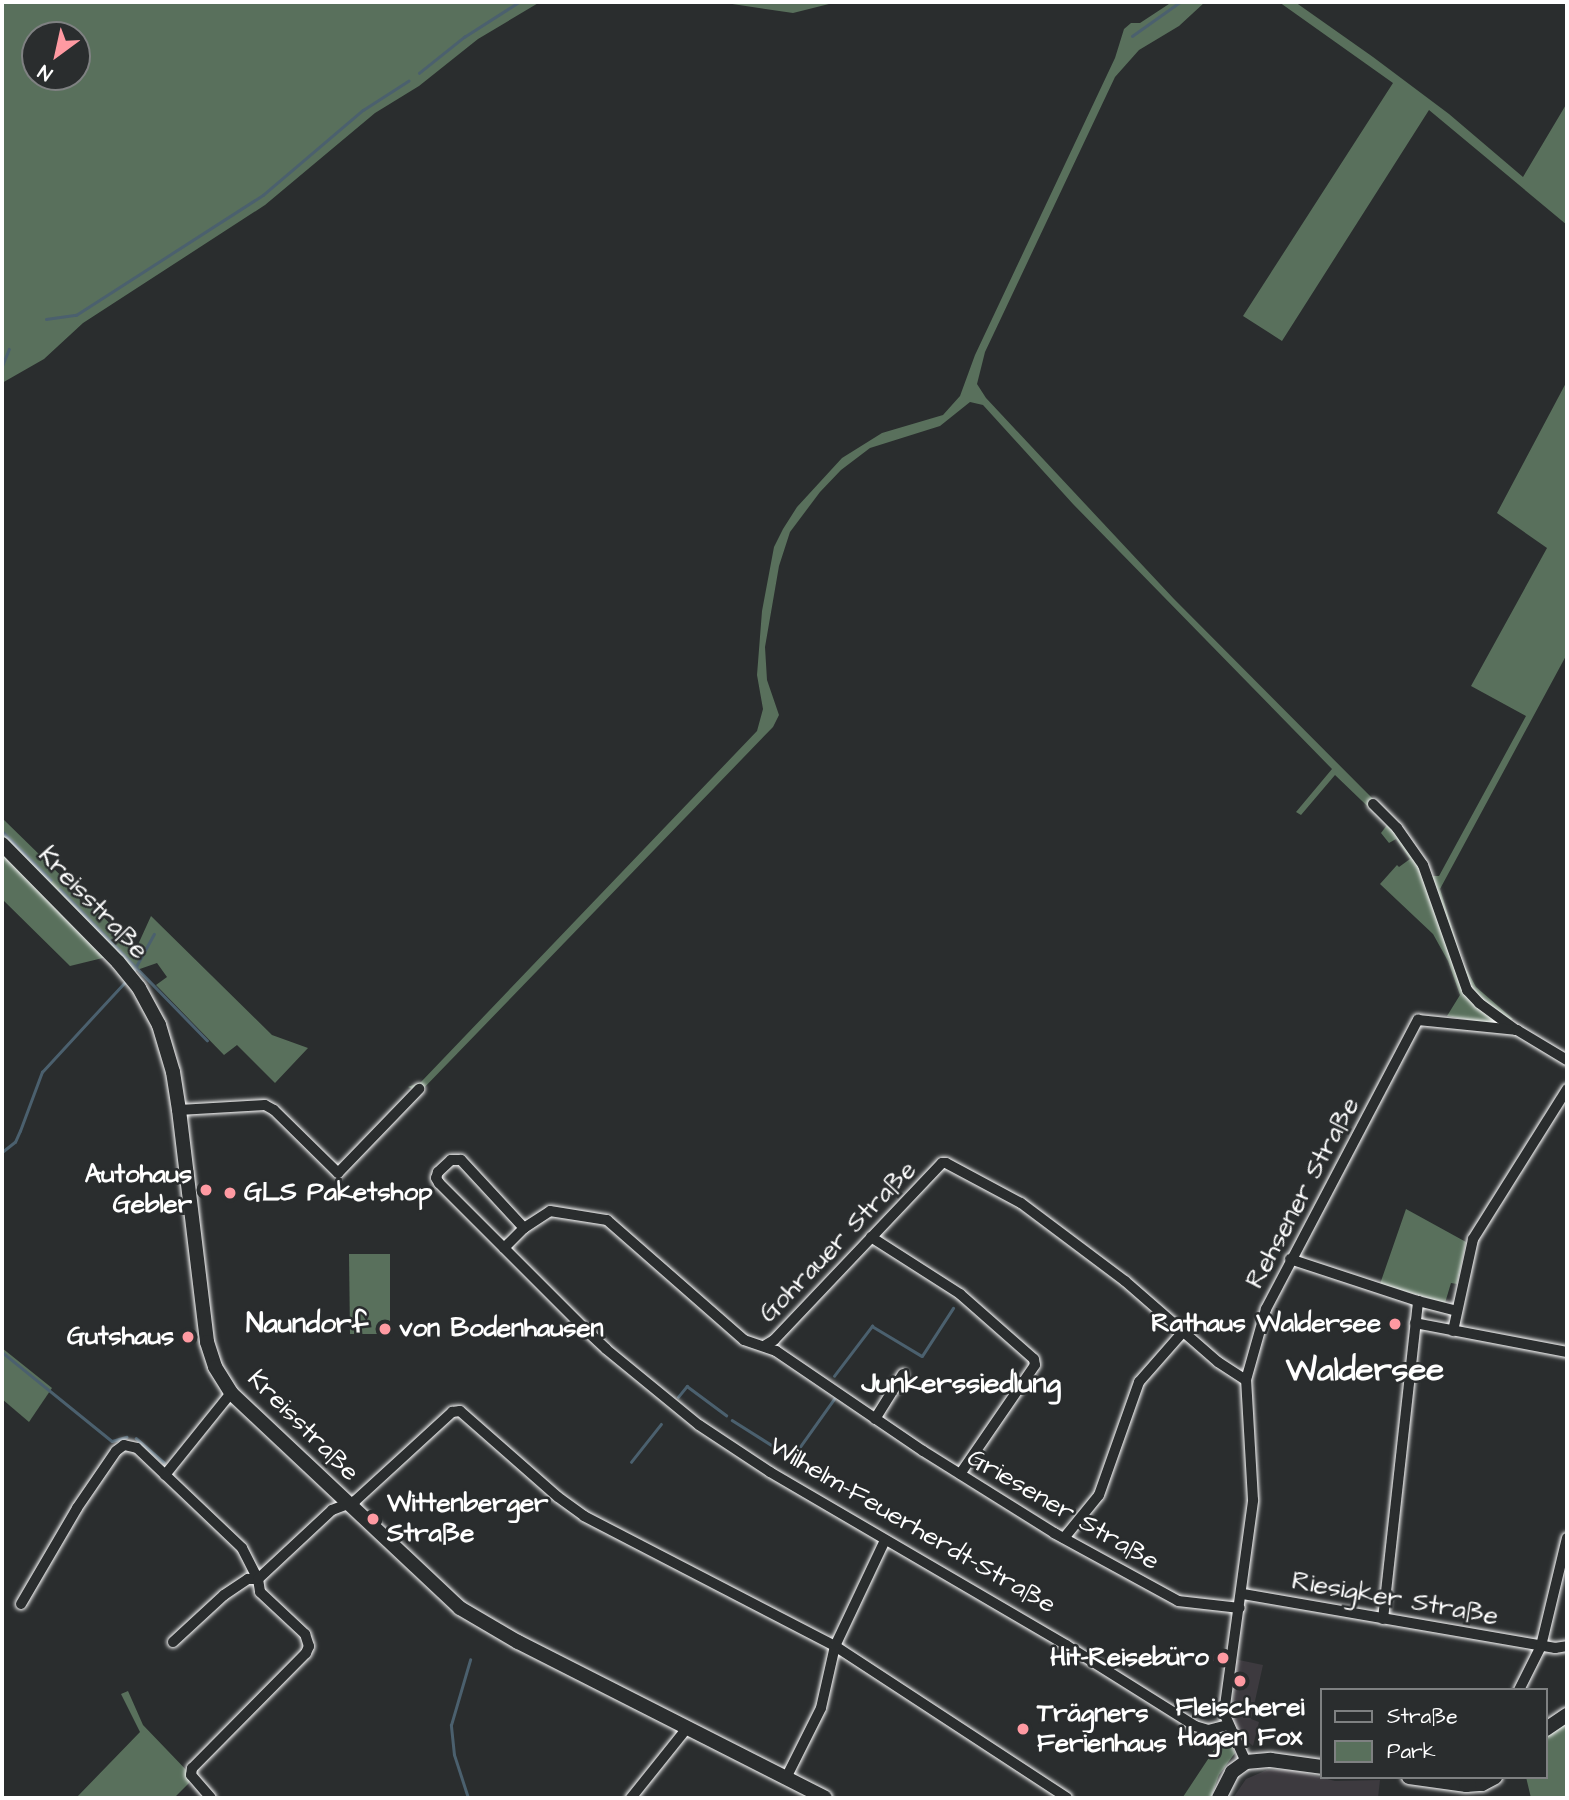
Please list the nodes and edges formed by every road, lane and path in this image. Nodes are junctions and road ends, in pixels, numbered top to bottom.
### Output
1 (1373, 804) dead end
2 (2, 844) edge
3 (1517, 1030) junction
4 (1567, 1060) edge
5 (419, 1089) dead end
6 (1567, 1089) edge
7 (179, 1110) junction
8 (524, 1228) junction
9 (871, 1237) junction
10 (504, 1248) junction
11 (1290, 1259) junction
12 (1418, 1301) junction
13 (1457, 1311) junction
14 (1415, 1323) junction
15 (1453, 1331) junction
16 (1183, 1332) junction
17 (764, 1346) junction
18 (1567, 1352) edge
19 (903, 1374) dead end
20 (1246, 1380) junction
21 (231, 1393) junction
22 (875, 1419) junction
23 (960, 1474) junction
24 (165, 1475) junction
25 (347, 1504) junction
26 (1064, 1538) junction
27 (1567, 1538) edge
28 (886, 1540) junction
29 (258, 1579) junction
30 (1242, 1594) junction
31 (21, 1604) dead end
32 (1240, 1608) junction
33 (1383, 1619) junction
34 (173, 1642) dead end
35 (835, 1646) junction
36 (1541, 1646) junction
37 (1567, 1646) edge
38 (1520, 1688) edge
39 (1567, 1715) edge
40 (1227, 1726) junction
41 (687, 1728) junction
42 (1548, 1728) edge
43 (1246, 1762) junction
44 (1320, 1767) edge
45 (786, 1779) junction
46 (1423, 1779) edge
47 (1491, 1779) edge
48 (211, 1798) edge
49 (631, 1798) edge
50 (825, 1798) edge
51 (1067, 1798) edge
52 (1219, 1798) edge

1 - 3 street
2 - 7 main road, Kreisstraße
3 - 4 street
3 - 11 street, Rehsener Straße
5 - 7 street
6 - 13 street
7 - 21 main road, Kreisstraße
8 - 10 street
8 - 10 street, Wilhelm-Feuerherdt-Straße
8 - 17 street, Griesener Straße
9 - 16 street, Gohrauer Straße
9 - 17 street, Gohrauer Straße
9 - 23 street
10 - 28 street, Wilhelm-Feuerherdt-Straße
11 - 12 street
11 - 20 street, Rehsener Straße
12 - 13 street
12 - 14 street
13 - 15 street
14 - 15 street
14 - 33 street
15 - 18 street
16 - 20 street, Gohrauer Straße
16 - 26 street
17 - 22 street, Griesener Straße
19 - 22 street
20 - 30 street, Rehsener Straße
21 - 24 street
21 - 25 main road, Kreisstraße
22 - 23 street, Griesener Straße
23 - 26 street, Griesener Straße
24 - 29 street
24 - 31 street
25 - 29 street
25 - 35 street
25 - 41 main road, Kreisstraße
26 - 32 street, Griesener Straße
27 - 36 street
28 - 35 street
28 - 40 street, Wilhelm-Feuerherdt-Straße
29 - 34 street
29 - 48 street
30 - 32 street, Rehsener Straße
30 - 33 street, Riesigker Straße
32 - 40 street, Rehsener Straße
33 - 36 street, Riesigker Straße
35 - 45 street
35 - 51 street
36 - 37 street, Riesigker Straße
36 - 38 street
39 - 42 main road
40 - 43 street
41 - 45 main road, Kreisstraße
41 - 49 street
43 - 44 main road
43 - 52 main road
45 - 50 main road, Kreisstraße
46 - 47 main road

